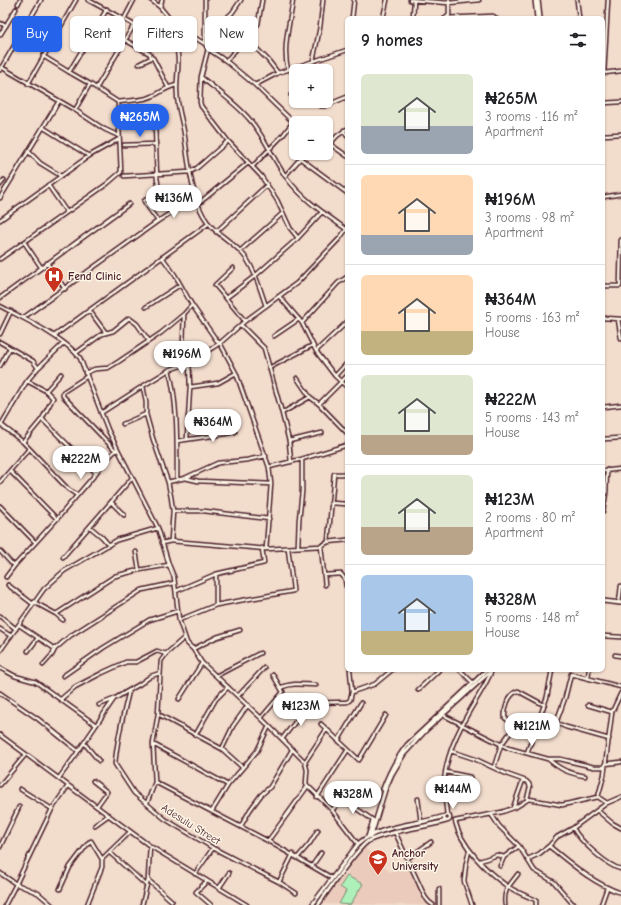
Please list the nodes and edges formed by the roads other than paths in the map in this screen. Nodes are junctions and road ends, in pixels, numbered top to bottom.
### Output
1 (20, 0) edge
2 (41, 0) edge
3 (76, 0) edge
4 (88, 0) edge
5 (134, 0) edge
6 (151, 0) edge
7 (162, 0) edge
8 (205, 0) edge
9 (241, 0) edge
10 (262, 0) edge
11 (293, 0) edge
12 (323, 0) edge
13 (354, 0) edge
14 (387, 0) edge
15 (410, 0) edge
16 (479, 0) edge
17 (535, 0) edge
18 (538, 0) edge
19 (577, 0) edge
20 (608, 0) edge
21 (414, 1) junction
22 (449, 2) edge
23 (18, 4) dead end
24 (160, 7) junction
25 (16, 9) dead end
26 (107, 9) junction
27 (119, 16) edge
28 (167, 16) edge
29 (229, 16) edge
30 (352, 16) edge
31 (383, 16) edge
32 (413, 16) edge
33 (448, 16) edge
34 (537, 16) edge
35 (540, 16) edge
36 (579, 16) edge
37 (125, 17) edge
38 (0, 23) edge
39 (258, 24) edge
40 (6, 26) junction
41 (133, 27) edge
42 (0, 35) edge
43 (205, 37) edge
44 (197, 39) edge
45 (125, 40) joint
46 (205, 44) edge
47 (605, 44) edge
48 (258, 50) edge
49 (345, 51) edge
50 (118, 52) edge
51 (177, 52) edge
52 (207, 52) edge
53 (212, 52) edge
54 (234, 52) edge
55 (43, 56) junction
56 (151, 58) junction
57 (226, 61) junction
58 (313, 61) junction
59 (139, 64) dead end
60 (1, 69) edge
61 (288, 70) junction
62 (621, 71) edge
63 (69, 72) junction
64 (278, 73) junction
65 (605, 73) edge
66 (201, 78) junction
67 (28, 84) junction
68 (90, 84) junction
69 (177, 85) junction
70 (255, 85) junction
71 (97, 87) junction
72 (168, 87) junction
73 (345, 98) edge
74 (59, 101) junction
75 (118, 102) junction
76 (621, 102) edge
77 (333, 103) edge
78 (605, 103) edge
79 (75, 110) junction
80 (127, 116) dead end
81 (289, 117) edge
82 (44, 128) junction
83 (289, 129) edge
84 (345, 129) edge
85 (621, 134) edge
86 (605, 135) edge
87 (119, 138) junction
88 (228, 141) junction
89 (333, 141) edge
90 (156, 144) junction
91 (124, 145) dead end
92 (333, 146) edge
93 (269, 149) junction
94 (29, 152) junction
95 (345, 155) edge
96 (89, 156) junction
97 (300, 160) edge
98 (302, 160) edge
99 (248, 163) junction
100 (253, 166) junction
101 (190, 172) junction
102 (158, 174) junction
103 (61, 176) junction
104 (124, 176) dead end
105 (285, 176) junction
106 (4, 180) dead end
107 (0, 185) edge
108 (48, 185) junction
109 (267, 185) junction
110 (174, 191) dead end
111 (345, 192) edge
112 (621, 194) edge
113 (605, 197) edge
114 (0, 198) edge
115 (196, 199) junction
116 (129, 204) dead end
117 (198, 204) junction
118 (183, 205) junction
119 (66, 211) junction
120 (322, 212) junction
121 (283, 213) junction
122 (0, 220) edge
123 (158, 221) junction
124 (208, 224) junction
125 (345, 228) edge
126 (216, 232) junction
127 (345, 232) edge
128 (298, 238) junction
129 (621, 240) edge
130 (24, 242) junction
131 (240, 251) junction
132 (162, 257) junction
133 (0, 259) edge
134 (47, 263) junction
135 (41, 268) junction
136 (233, 268) dead end
137 (255, 276) junction
138 (345, 278) edge
139 (180, 285) junction
140 (605, 286) edge
141 (621, 286) edge
142 (65, 289) junction
143 (279, 296) junction
144 (0, 298) edge
145 (226, 298) junction
146 (192, 304) junction
147 (0, 306) edge
148 (266, 306) junction
149 (146, 307) dead end
150 (89, 310) junction
151 (11, 312) junction
152 (184, 314) junction
153 (22, 318) junction
154 (605, 318) edge
155 (619, 319) edge
156 (299, 320) junction
157 (245, 321) junction
158 (302, 323) junction
159 (345, 324) edge
160 (241, 326) junction
161 (106, 333) junction
162 (0, 334) edge
163 (54, 336) junction
164 (274, 336) dead end
165 (621, 338) edge
166 (149, 341) junction
167 (0, 342) edge
168 (64, 343) junction
169 (220, 343) junction
170 (312, 345) junction
171 (10, 348) junction
172 (316, 351) junction
173 (76, 353) junction
174 (189, 363) junction
175 (345, 365) edge
176 (0, 366) edge
177 (38, 368) junction
178 (269, 368) junction
179 (169, 370) junction
180 (85, 373) junction
181 (236, 373) junction
182 (61, 374) dead end
183 (335, 376) junction
184 (86, 377) junction
185 (297, 378) dead end
186 (345, 378) edge
187 (27, 381) junction
188 (341, 381) junction
189 (345, 385) edge
190 (143, 386) junction
191 (190, 387) junction
192 (46, 391) junction
193 (310, 397) junction
194 (319, 404) junction
195 (621, 405) edge
196 (605, 407) edge
197 (101, 413) junction
198 (215, 413) dead end
199 (282, 413) junction
200 (146, 414) junction
201 (188, 416) junction
202 (42, 419) junction
203 (1, 424) edge
204 (123, 424) dead end
205 (345, 431) edge
206 (235, 432) dead end
207 (322, 433) dead end
208 (621, 438) edge
209 (187, 439) junction
210 (605, 439) edge
211 (289, 440) junction
212 (177, 441) junction
213 (23, 442) junction
214 (345, 446) edge
215 (29, 449) junction
216 (117, 450) junction
217 (266, 456) junction
218 (302, 459) junction
219 (291, 462) junction
220 (269, 467) junction
221 (621, 469) edge
222 (607, 470) joint
223 (10, 471) junction
224 (96, 473) junction
225 (345, 474) edge
226 (132, 478) junction
227 (185, 478) junction
228 (177, 479) junction
229 (0, 482) edge
230 (168, 482) junction
231 (270, 484) junction
232 (77, 495) junction
233 (605, 499) edge
234 (111, 502) junction
235 (331, 503) junction
236 (345, 504) edge
237 (0, 506) edge
238 (173, 511) junction
239 (124, 515) dead end
240 (269, 518) junction
241 (57, 519) junction
242 (90, 527) junction
243 (158, 528) junction
244 (345, 540) edge
245 (171, 541) junction
246 (35, 542) junction
247 (328, 542) junction
248 (162, 543) junction
249 (109, 545) junction
250 (298, 546) junction
251 (321, 546) junction
252 (262, 548) junction
253 (288, 548) junction
254 (266, 549) junction
255 (0, 551) edge
256 (136, 552) dead end
257 (63, 557) dead end
258 (15, 565) junction
259 (169, 565) junction
260 (139, 570) junction
261 (216, 574) junction
262 (325, 574) junction
263 (6, 577) dead end
264 (345, 578) edge
265 (174, 583) junction
266 (8, 585) dead end
267 (325, 585) dead end
268 (621, 586) edge
269 (176, 591) junction
270 (605, 602) edge
271 (34, 603) junction
272 (620, 604) edge
273 (216, 605) junction
274 (178, 611) junction
275 (56, 614) junction
276 (0, 616) edge
277 (63, 620) dead end
278 (180, 620) junction
279 (19, 625) junction
280 (0, 629) edge
281 (16, 629) junction
282 (240, 630) dead end
283 (11, 636) junction
284 (605, 636) edge
285 (621, 637) edge
286 (38, 638) junction
287 (184, 638) junction
288 (55, 649) junction
289 (193, 649) junction
290 (0, 651) edge
291 (28, 651) dead end
292 (260, 652) dead end
293 (166, 654) junction
294 (615, 655) dead end
295 (621, 656) edge
296 (202, 663) junction
297 (43, 665) dead end
298 (0, 668) edge
299 (264, 668) dead end
300 (350, 672) edge
301 (390, 672) edge
302 (437, 672) edge
303 (462, 672) edge
304 (485, 672) edge
305 (490, 672) edge
306 (491, 672) edge
307 (552, 672) edge
308 (589, 672) edge
309 (160, 673) junction
310 (274, 675) dead end
311 (64, 676) dead end
312 (216, 676) junction
313 (588, 678) junction
314 (473, 683) junction
315 (316, 685) dead end
316 (228, 687) junction
317 (621, 687) edge
318 (282, 688) junction
319 (418, 690) dead end
320 (129, 691) junction
321 (352, 692) junction
322 (0, 693) edge
323 (621, 693) edge
324 (238, 696) junction
325 (62, 699) junction
326 (114, 699) junction
327 (179, 699) dead end
328 (361, 703) dead end
329 (99, 705) dead end
330 (248, 705) junction
331 (544, 705) junction
332 (588, 705) dead end
333 (612, 712) junction
334 (158, 714) junction
335 (386, 715) dead end
336 (443, 715) junction
337 (540, 716) junction
338 (261, 718) junction
339 (556, 723) junction
340 (321, 724) dead end
341 (96, 725) junction
342 (461, 725) junction
343 (269, 726) junction
344 (515, 726) junction
345 (326, 730) junction
346 (534, 732) junction
347 (196, 734) junction
348 (0, 735) edge
349 (282, 739) junction
350 (609, 739) junction
351 (338, 741) junction
352 (84, 743) junction
353 (153, 744) junction
354 (501, 745) junction
355 (222, 749) junction
356 (292, 750) junction
357 (78, 751) junction
358 (347, 751) junction
359 (451, 751) junction
360 (527, 753) junction
361 (26, 754) junction
362 (548, 759) junction
363 (99, 761) dead end
364 (305, 762) junction
365 (621, 762) edge
366 (605, 765) junction
367 (242, 767) junction
368 (494, 767) junction
369 (446, 772) junction
370 (585, 776) dead end
371 (59, 778) junction
372 (523, 780) junction
373 (93, 781) dead end
374 (155, 782) junction
375 (0, 785) edge
376 (228, 785) junction
377 (68, 786) junction
378 (308, 787) junction
379 (20, 788) dead end
380 (472, 788) dead end
381 (317, 797) junction
382 (598, 797) junction
383 (621, 797) edge
384 (418, 799) dead end
385 (526, 800) junction
386 (147, 803) junction
387 (608, 803) junction
388 (97, 806) junction
389 (19, 808) dead end
390 (513, 808) junction
391 (52, 809) junction
392 (332, 810) junction
393 (212, 811) junction
394 (598, 811) junction
395 (491, 814) junction
396 (109, 815) junction
397 (446, 816) junction
398 (450, 819) junction
399 (373, 820) junction
400 (446, 821) junction
401 (455, 821) junction
402 (421, 822) junction
403 (95, 825) dead end
404 (241, 826) junction
405 (573, 828) junction
406 (621, 828) edge
407 (318, 830) dead end
408 (130, 832) junction
409 (395, 832) junction
410 (369, 836) junction
411 (268, 841) junction
412 (432, 842) dead end
413 (358, 844) junction
414 (150, 846) junction
415 (519, 846) junction
416 (549, 846) junction
417 (0, 847) edge
418 (213, 848) junction
419 (469, 851) junction
420 (109, 852) junction
421 (321, 853) dead end
422 (293, 854) junction
423 (298, 857) junction
424 (504, 857) junction
425 (408, 858) junction
426 (102, 859) junction
427 (528, 859) junction
428 (480, 862) junction
429 (312, 866) junction
430 (500, 866) dead end
431 (621, 869) edge
432 (0, 873) edge
433 (229, 873) dead end
434 (195, 874) junction
435 (518, 874) dead end
436 (333, 878) junction
437 (148, 880) junction
438 (207, 881) junction
439 (279, 882) junction
440 (16, 884) junction
441 (146, 885) junction
442 (508, 887) junction
443 (219, 888) junction
444 (607, 888) junction
445 (60, 889) dead end
446 (439, 889) dead end
447 (621, 892) edge
448 (296, 893) dead end
449 (172, 901) dead end
450 (571, 904) edge
451 (5, 905) edge
452 (52, 905) edge
453 (87, 905) edge
454 (142, 905) edge
455 (211, 905) edge
456 (247, 905) edge
457 (312, 905) edge
458 (318, 905) edge
459 (433, 905) edge
460 (439, 905) edge
461 (472, 905) edge
462 (505, 905) edge
463 (536, 905) edge
464 (576, 905) edge
465 (601, 905) edge

1 - 23 street
2 - 60 street
3 - 55 street
4 - 26 street
5 - 37 street
6 - 24 street
7 - 24 street
8 - 43 street
9 - 29 street
10 - 39 street
11 - 61 street
12 - 58 street
13 - 30 street
14 - 31 street
15 - 21 street
16 - 22 street
17 - 34 street
18 - 35 street
19 - 36 street
20 - 47 street
21 - 22 street
21 - 32 street
22 - 33 street
24 - 28 street
25 - 40 street
26 - 27 street
26 - 63 street
38 - 40 street
40 - 42 street
41 - 45 street
44 - 46 street
45 - 56 street
48 - 64 street
49 - 58 street
50 - 71 street
51 - 69 street
52 - 66 street
53 - 57 street
54 - 57 street
55 - 63 street
55 - 67 street
56 - 59 street
56 - 72 street
57 - 70 street
58 - 61 street
60 - 67 street
61 - 64 street
62 - 65 street
63 - 68 street
64 - 70 street
66 - 88 street
66 - 93 street
67 - 74 street
68 - 71 street
68 - 79 street
69 - 72 street
69 - 101 street
70 - 81 street
71 - 75 street
72 - 75 street
73 - 77 street
74 - 79 street
74 - 82 street
75 - 87 street
76 - 78 street
79 - 87 street
80 - 90 street
82 - 94 street
82 - 96 street
83 - 93 street
84 - 89 street
85 - 86 street
87 - 96 street
87 - 119 street
88 - 99 street
88 - 101 street
90 - 91 street
90 - 102 street
92 - 95 street
93 - 100 street
93 - 105 street
94 - 103 street
94 - 114 street
96 - 103 street
97 - 105 street
98 - 111 street
99 - 100 street
99 - 117 street
100 - 109 street
101 - 102 street
101 - 115 street
102 - 104 street
102 - 123 street
103 - 108 street
105 - 120 street
106 - 107 street
108 - 119 street
108 - 122 street
109 - 121 street
109 - 126 street
110 - 118 street
112 - 113 street
115 - 117 street
115 - 118 street
116 - 134 street
117 - 124 street
118 - 123 street
119 - 130 street
120 - 125 street
120 - 128 street
121 - 128 street
121 - 131 street
123 - 142 street
124 - 126 street
124 - 132 street
126 - 131 street
127 - 143 street
128 - 137 street
129 - 141 street
130 - 133 street
130 - 135 street
131 - 137 street
132 - 139 street
132 - 150 street
134 - 135 street
134 - 142 street
135 - 144 street
136 - 145 street
137 - 145 street
137 - 148 street
138 - 158 street
139 - 146 street
139 - 149 street
140 - 141 street
142 - 153 street
143 - 148 street
143 - 156 street
145 - 157 street
146 - 152 street
146 - 169 street
147 - 151 street
148 - 157 street
150 - 161 street
150 - 163 street
151 - 153 street
151 - 162 street
152 - 166 street
152 - 174 street
153 - 163 street
154 - 155 street
155 - 165 street
156 - 158 street
156 - 164 street
157 - 160 street
158 - 170 street
159 - 172 street
160 - 169 street
160 - 178 street
161 - 166 street
161 - 173 street
163 - 168 street
166 - 180 street
167 - 171 street
168 - 173 street
168 - 177 street
169 - 174 street
169 - 181 street
170 - 172 street
170 - 178 street
171 - 176 street
171 - 177 street
172 - 183 street
173 - 180 street
174 - 179 street
174 - 191 street
175 - 183 street
177 - 187 street
178 - 199 street
179 - 190 street
179 - 212 street
180 - 184 street
181 - 191 street
181 - 217 street
182 - 192 street
183 - 188 street
184 - 197 street
184 - 216 street
185 - 193 street
186 - 188 street
187 - 192 street
187 - 203 street
188 - 189 street
188 - 194 street
190 - 197 street
190 - 200 street
191 - 201 street
192 - 202 street
193 - 194 street
193 - 199 street
194 - 205 street
195 - 196 street
197 - 216 street
198 - 201 street
199 - 211 street
200 - 204 street
200 - 230 street
201 - 209 street
202 - 213 street
202 - 224 street
203 - 213 street
206 - 209 street
207 - 211 street
208 - 210 street
209 - 212 street
211 - 219 street
212 - 228 street
213 - 215 street
214 - 218 street
215 - 223 street
215 - 232 street
216 - 224 street
216 - 226 street
217 - 220 street
217 - 227 street
218 - 219 street
218 - 250 street
219 - 220 street
220 - 231 street
221 - 222 street
222 - 233 street
223 - 229 street
223 - 241 street
224 - 232 street
225 - 235 street
226 - 234 street
226 - 243 street
227 - 228 street
227 - 231 street
228 - 230 street
230 - 238 street
231 - 240 street
232 - 241 street
234 - 239 street
234 - 242 street
235 - 236 street
235 - 247 street
237 - 246 street
238 - 240 street
238 - 245 street
240 - 254 street
241 - 246 street
242 - 249 street
242 - 257 street
243 - 248 street
243 - 249 street
244 - 247 street
245 - 248 street
245 - 252 street
246 - 258 street
247 - 251 street
248 - 259 street
249 - 271 street
250 - 251 street
250 - 253 street
251 - 262 street
252 - 254 street
252 - 261 street
253 - 254 street
253 - 273 street
255 - 258 street
256 - 260 street
258 - 263 street
259 - 260 street
259 - 265 street
260 - 275 street
261 - 269 street
261 - 273 street
262 - 264 street
262 - 267 street
265 - 269 street
265 - 288 street
266 - 271 street
268 - 272 street
269 - 274 street
270 - 272 street
271 - 275 street
271 - 279 street
273 - 278 street
274 - 278 street
274 - 311 street
275 - 277 street
276 - 281 street
278 - 287 street
279 - 281 street
279 - 286 street
280 - 283 street
281 - 283 street
282 - 289 street
283 - 290 street
284 - 285 street
286 - 288 street
286 - 291 street
287 - 289 street
287 - 293 street
288 - 297 street
289 - 296 street
292 - 312 street
293 - 309 street
293 - 325 street
294 - 295 street
296 - 312 street
296 - 327 street
298 - 325 street
299 - 324 street
300 - 321 street
301 - 321 street
302 - 319 street
303 - 314 street
304 - 314 street
305 - 336 street
306 - 342 street
307 - 331 street
308 - 313 street
309 - 320 street
309 - 334 street
310 - 318 street
312 - 316 street
313 - 317 street
313 - 339 street
314 - 399 street
315 - 318 street
316 - 324 street
316 - 347 street
318 - 338 street
320 - 326 street
320 - 386 street, Adesulu Street
321 - 349 street
322 - 357 street
323 - 333 street
324 - 330 street
325 - 341 street
326 - 329 street
326 - 341 street
328 - 351 street
330 - 338 street
330 - 355 street
331 - 337 street
331 - 344 street
332 - 333 street
333 - 350 street
334 - 347 street
334 - 353 street
335 - 358 street
336 - 342 street
336 - 410 street
337 - 339 street
337 - 346 street
338 - 343 street
339 - 350 street
340 - 345 street
341 - 352 street
342 - 354 street
342 - 359 street
343 - 349 street
343 - 367 street
344 - 346 street
344 - 354 street
345 - 351 street
345 - 364 street
346 - 360 street
347 - 355 street
348 - 361 street
349 - 356 street
350 - 366 street
351 - 358 street
352 - 357 street
352 - 363 street
353 - 374 street
353 - 376 street
354 - 360 street
354 - 368 street
355 - 367 street
356 - 364 street
356 - 404 street
357 - 371 street
358 - 381 street
359 - 368 street
359 - 369 street
360 - 362 street
361 - 371 street
361 - 375 street
362 - 366 street
362 - 370 street
364 - 378 street
365 - 366 street
366 - 382 street
367 - 376 street
368 - 372 street
369 - 380 street
369 - 397 street
371 - 377 street
372 - 385 street
372 - 390 street
373 - 388 street
374 - 386 street
374 - 393 street
376 - 393 street
377 - 388 street
377 - 391 street
378 - 381 street
378 - 411 street
379 - 391 street
381 - 392 street
382 - 385 street
382 - 387 street
383 - 387 street
384 - 402 street
385 - 390 street
386 - 418 street, Adesulu Street
387 - 394 street
388 - 396 street
389 - 417 street
390 - 395 street
391 - 440 street
392 - 399 street
392 - 413 street
393 - 404 street
394 - 405 street
394 - 406 street
395 - 401 street
395 - 415 street
396 - 403 street
396 - 408 street
397 - 398 street
397 - 400 street
397 - 402 street
398 - 400 street
398 - 401 street
399 - 410 street
400 - 409 street
401 - 419 street
402 - 410 street
404 - 411 street
405 - 416 street
405 - 431 street
407 - 423 street
408 - 414 street
408 - 420 street
409 - 425 street
409 - 458 street
410 - 413 street
411 - 422 street
412 - 425 street
413 - 436 street
414 - 434 street
414 - 437 street
415 - 424 street
415 - 427 street
416 - 427 street
416 - 444 street
418 - 434 street
418 - 439 street, Adesulu Street
419 - 428 street
419 - 461 street
420 - 426 street
420 - 441 street
421 - 429 street
422 - 423 street
422 - 439 street
423 - 429 street
424 - 428 street
424 - 430 street
425 - 459 street
426 - 445 street
426 - 453 street
427 - 450 street
428 - 442 street
429 - 436 street
432 - 440 street
433 - 443 street
434 - 438 street
435 - 442 street
436 - 457 street
437 - 441 street
437 - 449 street
438 - 443 street
438 - 455 street
439 - 448 street, Adesulu Street
440 - 451 street
440 - 452 street
441 - 454 street
442 - 462 street
442 - 463 street
443 - 456 street
444 - 447 street
444 - 465 street
446 - 460 street
450 - 464 street

